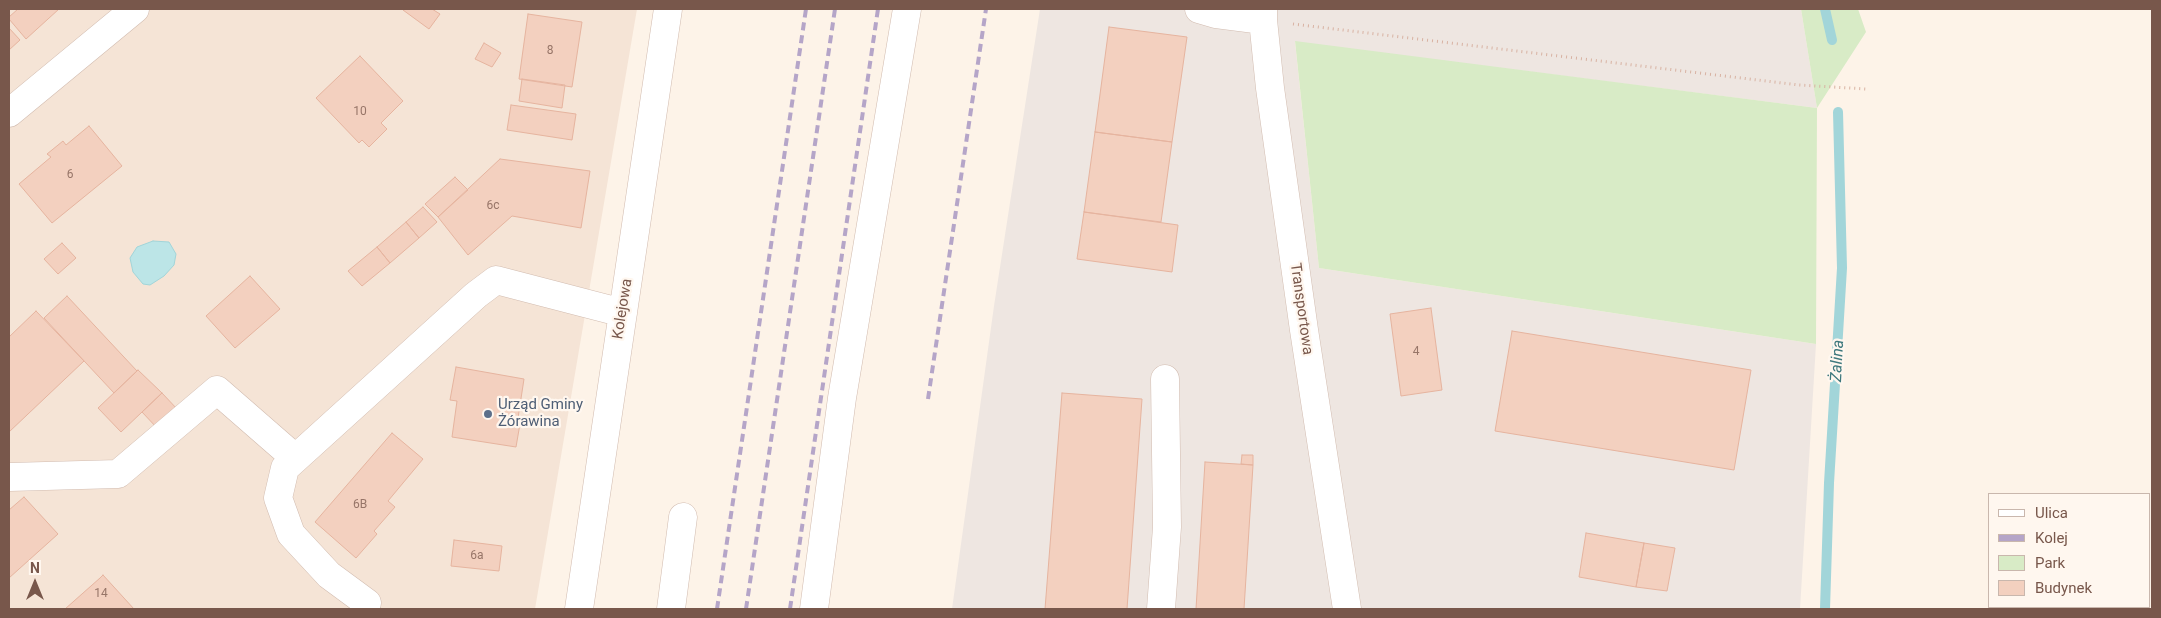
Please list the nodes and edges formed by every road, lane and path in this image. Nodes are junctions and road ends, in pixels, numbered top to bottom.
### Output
1 (135, 9) edge
2 (668, 9) edge
3 (907, 9) edge
4 (1199, 9) edge
5 (1263, 14) edge
6 (1866, 89) dead end
7 (9, 113) edge
8 (623, 313) junction
9 (1165, 379) dead end
10 (295, 458) junction
11 (9, 477) edge
12 (683, 517) dead end
13 (367, 603) dead end
14 (578, 609) edge
15 (671, 609) edge
16 (814, 609) edge
17 (1161, 609) edge
18 (1347, 609) edge

1 - 7 street
2 - 8 street, Kolejowa
3 - 16 street
4 - 5 street
5 - 6 path
5 - 18 street, Transportowa
8 - 10 street
8 - 14 street, Kolejowa
9 - 17 street
10 - 11 street
10 - 13 street
12 - 15 street

